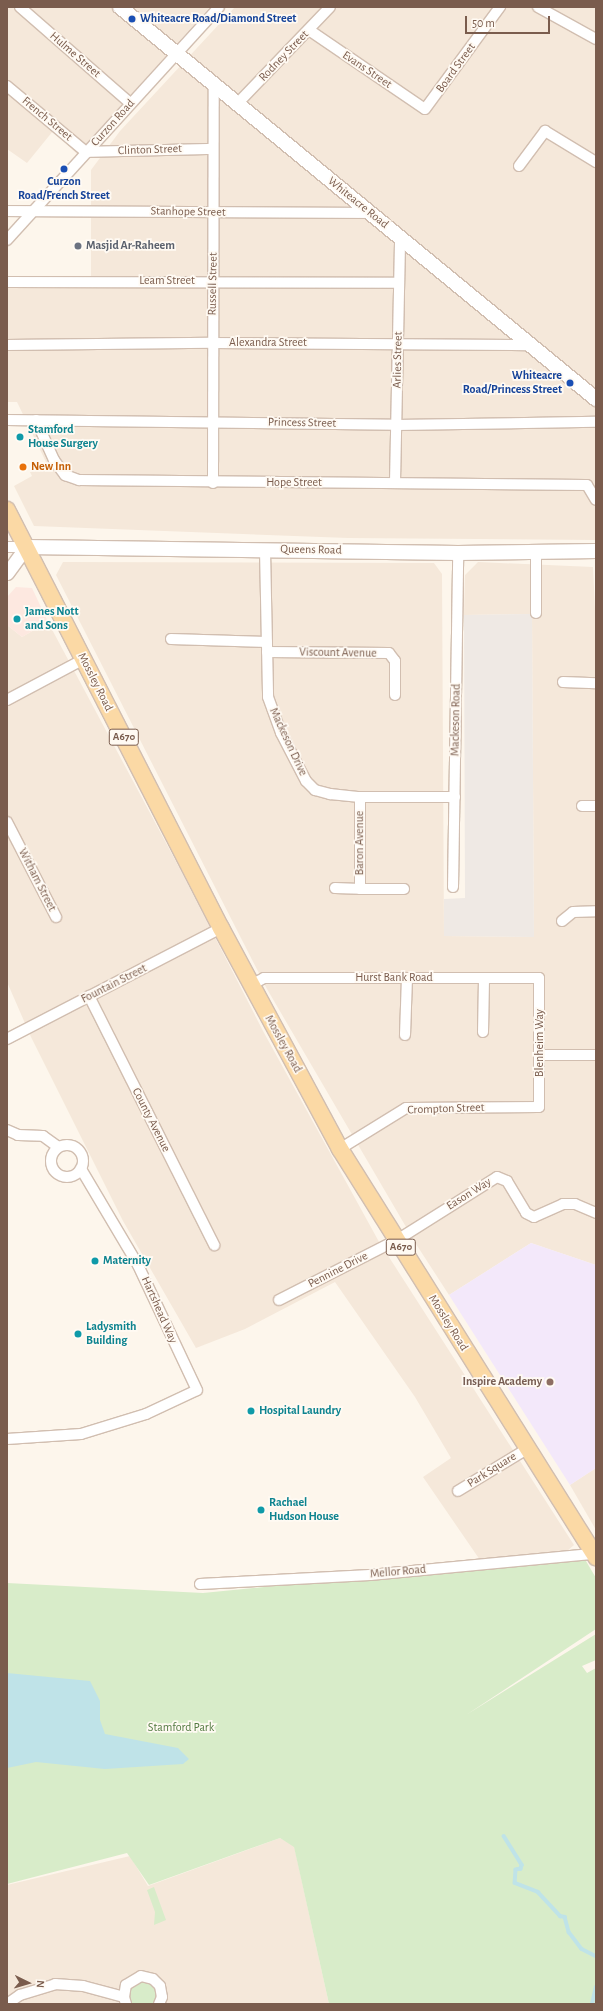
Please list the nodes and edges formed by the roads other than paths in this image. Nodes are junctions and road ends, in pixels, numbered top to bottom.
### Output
1 (20, 7) edge
2 (120, 7) edge
3 (219, 7) edge
4 (330, 7) edge
5 (500, 7) edge
6 (538, 7) edge
7 (309, 30) junction
8 (596, 39) edge
9 (175, 53) junction
10 (214, 85) junction
11 (7, 86) edge
12 (130, 103) junction
13 (237, 104) junction
14 (425, 109) joint
15 (213, 149) junction
16 (86, 152) junction
17 (596, 162) edge
18 (518, 166) dead end
19 (35, 210) junction
20 (7, 211) edge
21 (213, 213) junction
22 (370, 213) junction
23 (400, 238) junction
24 (7, 240) edge
25 (213, 281) junction
26 (7, 282) edge
27 (399, 283) junction
28 (212, 343) junction
29 (398, 344) junction
30 (7, 345) edge
31 (530, 345) junction
32 (596, 399) edge
33 (7, 420) edge
34 (36, 420) junction
35 (212, 422) junction
36 (596, 422) edge
37 (396, 425) junction
38 (395, 482) junction
39 (213, 483) junction
40 (596, 500) edge
41 (7, 510) edge
42 (7, 546) edge
43 (26, 547) junction
44 (265, 550) junction
45 (536, 550) junction
46 (596, 551) edge
47 (458, 553) junction
48 (7, 573) edge
49 (536, 613) dead end
50 (171, 639) dead end
51 (267, 647) junction
52 (84, 659) junction
53 (562, 682) dead end
54 (596, 684) edge
55 (395, 695) dead end
56 (7, 700) edge
57 (360, 797) junction
58 (455, 797) junction
59 (582, 806) dead end
60 (596, 806) edge
61 (7, 822) edge
62 (453, 887) dead end
63 (335, 888) dead end
64 (360, 889) junction
65 (404, 889) dead end
66 (596, 911) edge
67 (56, 917) dead end
68 (562, 920) dead end
69 (221, 928) junction
70 (407, 978) junction
71 (540, 978) joint
72 (484, 979) junction
73 (251, 985) junction
74 (89, 996) junction
75 (483, 1032) dead end
76 (405, 1035) dead end
77 (7, 1039) edge
78 (540, 1055) junction
79 (596, 1055) edge
80 (539, 1107) joint
81 (7, 1130) edge
82 (58, 1147) junction
83 (340, 1149) junction
84 (81, 1170) junction
85 (596, 1213) edge
86 (397, 1240) junction
87 (214, 1245) dead end
88 (279, 1300) dead end
89 (7, 1439) edge
90 (527, 1449) junction
91 (458, 1491) dead end
92 (595, 1556) edge
93 (200, 1584) dead end
94 (125, 2000) edge
95 (7, 2004) edge
96 (159, 2004) edge

1 - 12 street, Hulme Street
2 - 9 main road, Whiteacre Road
3 - 9 street, Curzon Road
4 - 7 street, Rodney Street
5 - 14 street, Board Street
6 - 8 street
7 - 13 street, Rodney Street
7 - 14 street, Evans Street
9 - 10 main road, Whiteacre Road
9 - 12 street, Curzon Road
10 - 13 main road, Whiteacre Road
10 - 15 street, Russell Street
11 - 16 street, French Street
12 - 16 street, Curzon Road
13 - 22 main road, Whiteacre Road
15 - 16 street, Clinton Street
15 - 21 street, Russell Street
16 - 19 street, Curzon Road
17 - 18 street
19 - 20 street, Stanhope Street
19 - 21 street, Stanhope Street
19 - 24 street, Curzon Road
21 - 22 street, Stanhope Street
21 - 25 street, Russell Street
22 - 23 main road, Whiteacre Road
23 - 27 street, Arlies Street
23 - 31 main road, Whiteacre Road
25 - 26 street, Leam Street
25 - 27 street, Leam Street
25 - 28 street, Russell Street
27 - 29 street, Arlies Street
28 - 29 street, Alexandra Street
28 - 30 street, Alexandra Street
28 - 35 street, Russell Street
29 - 31 street, Alexandra Street
29 - 37 street, Arlies Street
31 - 32 main road, Whiteacre Road
33 - 34 street, Princess Street
34 - 35 street, Princess Street
34 - 39 street, Hope Street
35 - 37 street, Princess Street
35 - 39 street, Russell Street
36 - 37 street, Princess Street
37 - 38 street, Arlies Street
38 - 39 street, Hope Street
38 - 40 street, Hope Street
41 - 43 main road, Mossley Road / A670
42 - 43 street
43 - 44 main road, Queens Road
43 - 48 street
43 - 52 main road, Mossley Road / A670
44 - 47 main road, Queens Road
44 - 51 street, Mackeson Drive
45 - 46 main road, Queens Road
45 - 47 main road, Queens Road
45 - 49 street
47 - 58 street, Mackeson Road
50 - 51 street
51 - 55 street, Viscount Avenue
51 - 57 street, Mackeson Drive
52 - 56 street
52 - 69 main road, Mossley Road / A670
53 - 54 street
57 - 58 street, Mackeson Drive
57 - 64 street, Baron Avenue
58 - 62 street, Mackeson Road
59 - 60 street
61 - 67 street, Witham Street
63 - 64 street, Baron Avenue
64 - 65 street, Baron Avenue
66 - 68 street
69 - 73 main road, Mossley Road / A670
69 - 74 street, Fountain Street
70 - 72 street, Hurst Bank Road
70 - 73 street, Hurst Bank Road
70 - 76 street
71 - 72 street, Hurst Bank Road
71 - 78 street, Blenheim Way
72 - 75 street
73 - 83 main road, Mossley Road / A670
74 - 77 street, Fountain Street
74 - 87 street, County Avenue
78 - 79 street
78 - 80 street, Blenheim Way
80 - 83 street, Crompton Street
81 - 82 street
82 - 84 street
82 - 84 street
83 - 86 main road, Mossley Road / A670
84 - 89 street, Hartshead Way
85 - 86 street, Eason Way
86 - 88 street, Pennine Drive
86 - 90 main road, Mossley Road / A670
90 - 91 street, Park Square
90 - 92 main road, Mossley Road / A670
92 - 93 street, Mellor Road
94 - 95 street
94 - 96 street

